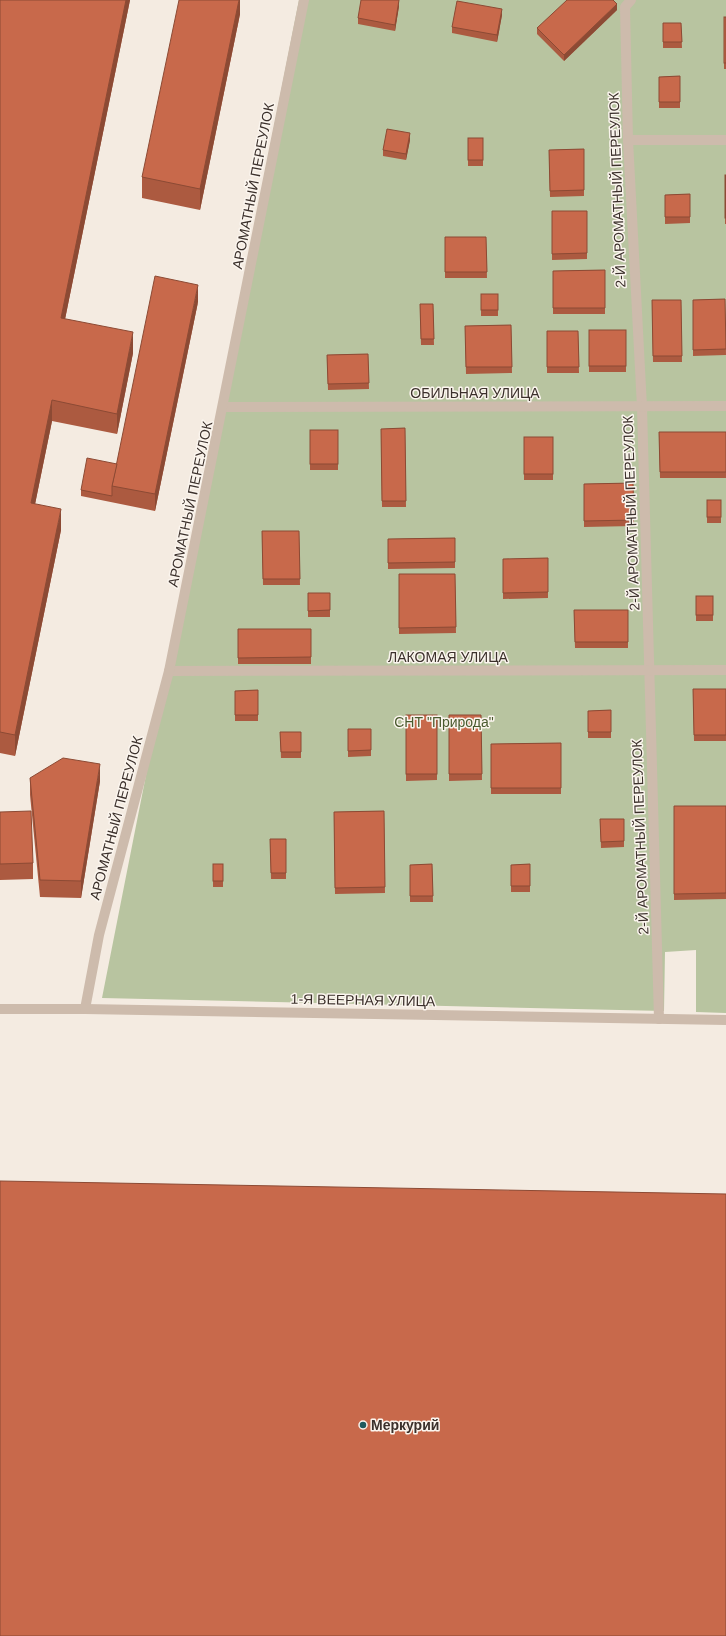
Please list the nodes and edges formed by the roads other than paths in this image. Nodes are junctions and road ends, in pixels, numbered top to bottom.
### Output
1 (304, 0) edge
2 (628, 3) edge
3 (628, 140) junction
4 (726, 140) edge
5 (726, 406) edge
6 (224, 407) junction
7 (642, 407) junction
8 (649, 670) junction
9 (726, 670) edge
10 (170, 671) junction
11 (0, 1009) edge
12 (85, 1009) junction
13 (659, 1020) junction
14 (726, 1020) edge

1 - 6 street, АРОМАТНЫЙ ПЕРЕУЛОК
2 - 3 street, 2-Й АРОМАТНЫЙ ПЕРЕУЛОК
3 - 4 street
3 - 7 street, 2-Й АРОМАТНЫЙ ПЕРЕУЛОК
5 - 7 street, ОБИЛЬНАЯ УЛИЦА
6 - 7 street, ОБИЛЬНАЯ УЛИЦА
6 - 10 street, АРОМАТНЫЙ ПЕРЕУЛОК
7 - 8 street, 2-Й АРОМАТНЫЙ ПЕРЕУЛОК
8 - 9 street, ЛАКОМАЯ УЛИЦА
8 - 10 street, ЛАКОМАЯ УЛИЦА
8 - 13 street, 2-Й АРОМАТНЫЙ ПЕРЕУЛОК
10 - 12 street, АРОМАТНЫЙ ПЕРЕУЛОК
11 - 12 street, 1-Я ВЕЕРНАЯ УЛИЦА
12 - 13 street, 1-Я ВЕЕРНАЯ УЛИЦА
13 - 14 street, 1-Я ВЕЕРНАЯ УЛИЦА

